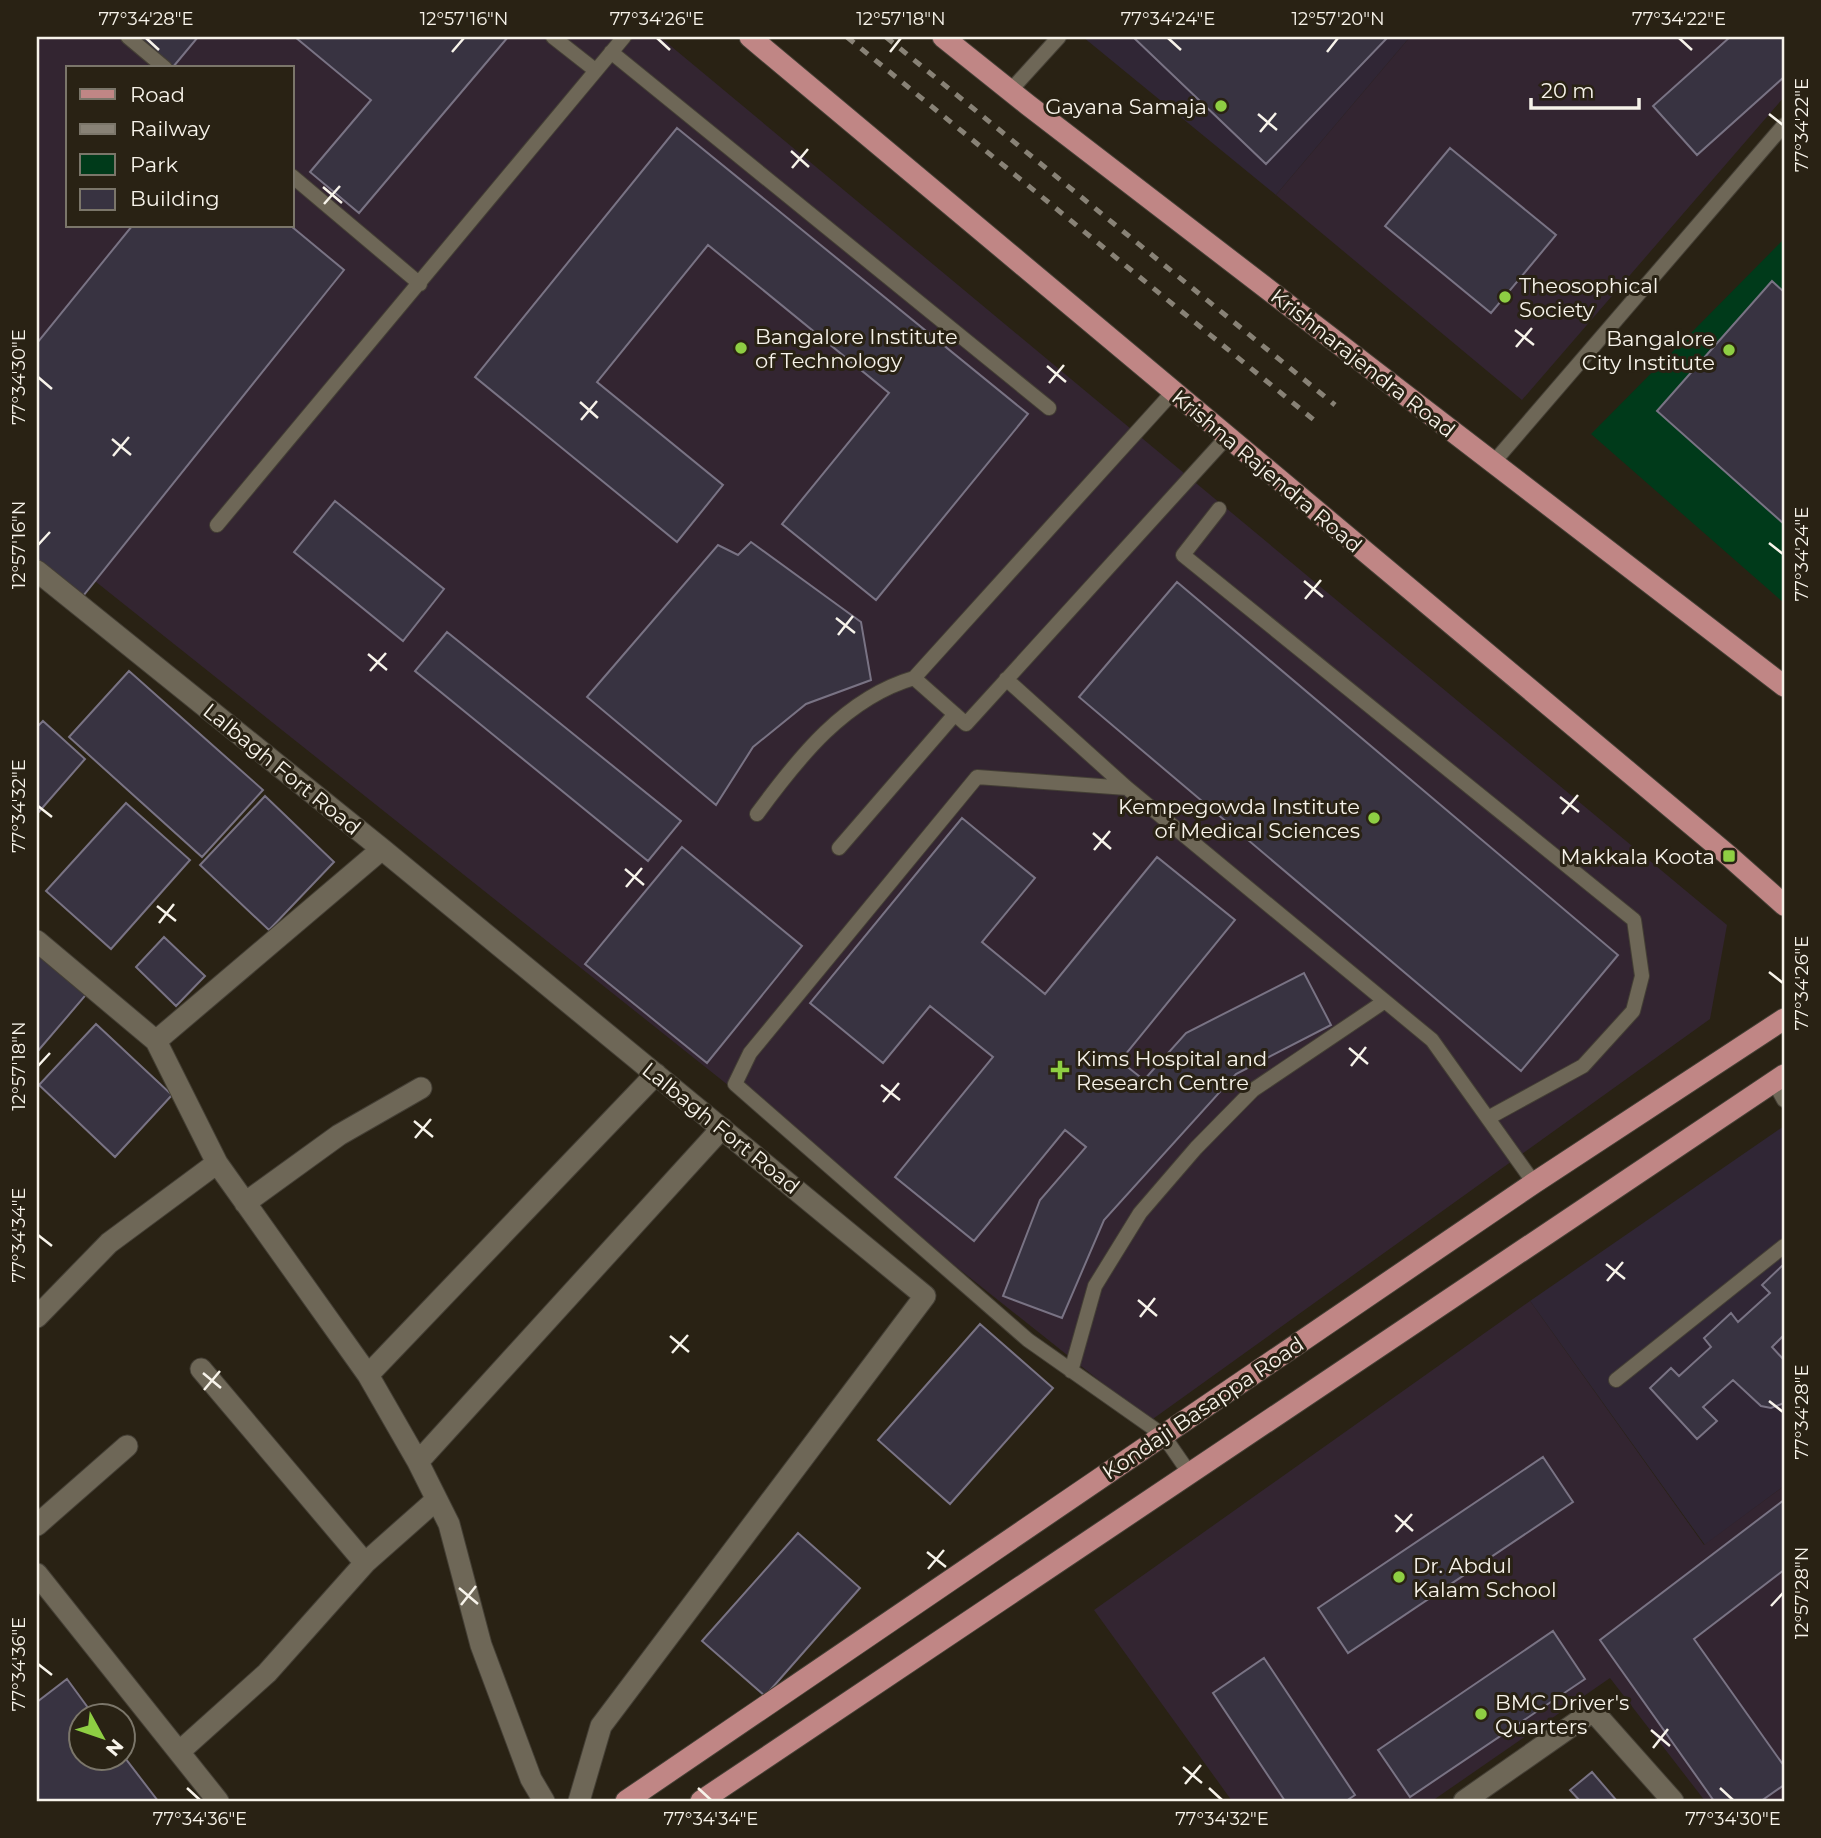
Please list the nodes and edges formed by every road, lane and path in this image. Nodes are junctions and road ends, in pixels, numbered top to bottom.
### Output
1 (128, 37) edge
2 (553, 37) edge
3 (624, 37) edge
4 (750, 37) edge
5 (943, 37) edge
6 (1059, 37) edge
7 (611, 52) junction
8 (163, 66) edge
9 (596, 71) junction
10 (1010, 91) junction
11 (1784, 125) edge
12 (294, 178) edge
13 (420, 284) junction
14 (1172, 393) junction
15 (1049, 408) dead end
16 (1227, 437) junction
17 (1493, 463) junction
18 (1219, 509) dead end
19 (217, 525) dead end
20 (37, 572) edge
21 (914, 678) junction
22 (1006, 679) junction
23 (1784, 686) edge
24 (955, 714) junction
25 (1127, 788) junction
26 (757, 814) dead end
27 (839, 848) dead end
28 (382, 849) junction
29 (1784, 905) edge
30 (37, 942) edge
31 (1385, 1001) junction
32 (1784, 1019) edge
33 (156, 1041) junction
34 (656, 1074) junction
35 (1781, 1086) edge
36 (421, 1088) dead end
37 (1488, 1118) junction
38 (722, 1128) junction
39 (217, 1163) junction
40 (1534, 1183) junction
41 (246, 1203) junction
42 (1784, 1246) edge
43 (37, 1317) edge
44 (201, 1369) dead end
45 (1071, 1371) junction
46 (368, 1375) junction
47 (1616, 1380) dead end
48 (1163, 1436) junction
49 (127, 1446) dead end
50 (418, 1462) junction
51 (1190, 1474) junction
52 (436, 1500) junction
53 (37, 1525) edge
54 (365, 1563) junction
55 (37, 1574) edge
56 (179, 1752) junction
57 (218, 1801) edge
58 (544, 1801) edge
59 (579, 1801) edge
60 (626, 1801) edge
61 (701, 1801) edge
62 (1464, 1801) edge
63 (1673, 1801) edge

1 - 8 lane
2 - 9 lane
3 - 7 lane
4 - 14 main road, Krishna Rajendra Road
5 - 10 main road, Krishnarajendra Road
6 - 10 lane
7 - 9 lane
7 - 15 lane
9 - 13 lane
10 - 17 main road, Krishnarajendra Road
11 - 17 lane
12 - 13 lane
13 - 19 lane
14 - 16 main road, Krishna Rajendra Road
14 - 21 lane
16 - 22 lane
16 - 29 main road, Krishna Rajendra Road
17 - 23 main road, Krishnarajendra Road
18 - 37 lane
20 - 28 street, Lalbagh Fort Road
21 - 24 lane
21 - 26 lane
22 - 24 lane
22 - 25 lane
24 - 27 lane
25 - 31 lane
25 - 45 lane
28 - 33 street
28 - 34 street, Lalbagh Fort Road
30 - 33 street
31 - 37 lane
31 - 45 lane
32 - 40 main road, Kondaji Basappa Road
33 - 39 street
34 - 38 street, Lalbagh Fort Road
34 - 46 street
35 - 51 main road
36 - 41 street
37 - 40 lane
38 - 50 street
38 - 59 street, Lalbagh Fort Road
39 - 41 street
39 - 43 street
40 - 48 main road, Kondaji Basappa Road
41 - 46 street
42 - 47 lane
44 - 54 street
45 - 48 lane
46 - 50 street
48 - 51 lane
48 - 60 main road, Kondaji Basappa Road
49 - 53 street
50 - 52 street
51 - 61 main road
52 - 54 street
52 - 58 street
54 - 56 street
55 - 56 street
56 - 57 street
62 - 63 street

